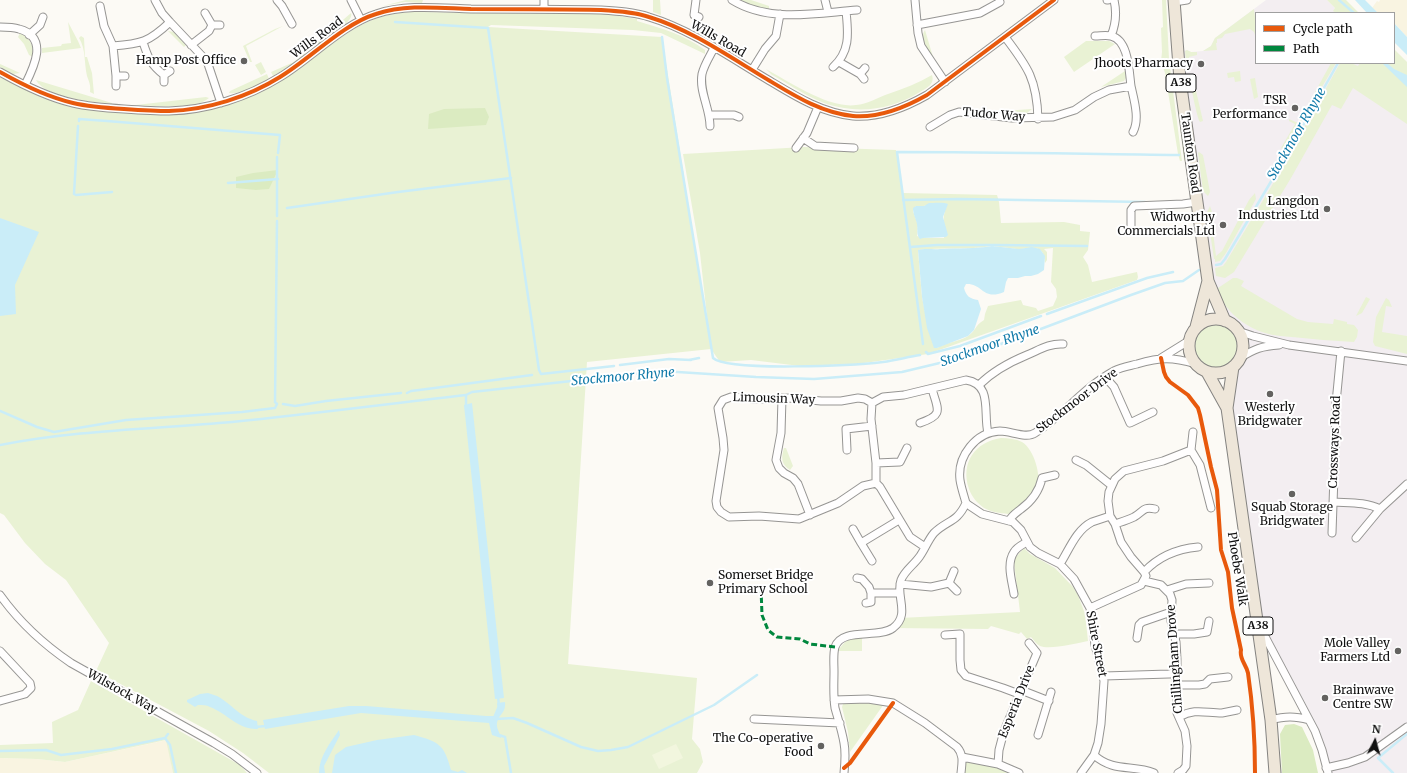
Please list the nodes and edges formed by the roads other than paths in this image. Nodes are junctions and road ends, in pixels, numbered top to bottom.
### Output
1 (155, 0) edge
2 (277, 0) edge
3 (351, 0) edge
4 (544, 0) edge
5 (696, 0) edge
6 (733, 0) edge
7 (825, 0) edge
8 (915, 0) edge
9 (1054, 0) edge
10 (1114, 0) edge
11 (1187, 0) edge
12 (1174, 1) edge
13 (1000, 2) dead end
14 (990, 3) edge
15 (100, 6) dead end
16 (544, 9) junction
17 (857, 10) dead end
18 (846, 11) junction
19 (828, 12) junction
20 (205, 13) dead end
21 (780, 14) junction
22 (43, 17) dead end
23 (695, 17) dead end
24 (361, 20) junction
25 (170, 22) junction
26 (292, 24) dead end
27 (917, 25) junction
28 (0, 27) edge
29 (29, 35) junction
30 (1095, 36) dead end
31 (1111, 36) junction
32 (1005, 37) junction
33 (143, 42) junction
34 (191, 45) junction
35 (113, 46) junction
36 (714, 48) junction
37 (839, 62) junction
38 (833, 67) dead end
39 (865, 68) dead end
40 (752, 70) junction
41 (0, 72) edge
42 (116, 76) junction
43 (125, 76) dead end
44 (166, 76) dead end
45 (945, 82) junction
46 (25, 85) junction
47 (116, 86) dead end
48 (1131, 86) junction
49 (221, 103) junction
50 (818, 107) junction
51 (736, 114) dead end
52 (710, 115) junction
53 (1038, 119) junction
54 (710, 126) dead end
55 (930, 127) dead end
56 (1137, 128) dead end
57 (804, 138) junction
58 (796, 148) dead end
59 (854, 148) dead end
60 (1197, 202) junction
61 (1131, 230) dead end
62 (1207, 278) junction
63 (1225, 321) junction
64 (1196, 328) junction
65 (1238, 331) junction
66 (1190, 340) junction
67 (1063, 344) dead end
68 (1289, 345) junction
69 (1340, 351) junction
70 (1161, 358) junction
71 (1407, 361) edge
72 (1237, 362) junction
73 (1196, 364) junction
74 (1207, 372) junction
75 (1105, 377) junction
76 (979, 385) junction
77 (932, 388) junction
78 (782, 398) junction
79 (872, 403) junction
80 (1227, 408) junction
81 (1153, 412) dead end
82 (920, 424) dead end
83 (872, 426) junction
84 (1193, 432) dead end
85 (988, 433) junction
86 (907, 448) dead end
87 (847, 450) dead end
88 (1191, 450) junction
89 (1076, 460) dead end
90 (876, 463) junction
91 (1055, 475) dead end
92 (876, 483) junction
93 (1407, 484) edge
94 (1111, 485) junction
95 (1334, 502) junction
96 (966, 503) junction
97 (1211, 508) dead end
98 (1155, 509) dead end
99 (1380, 509) junction
100 (810, 515) junction
101 (1110, 516) junction
102 (899, 520) junction
103 (1010, 521) junction
104 (1115, 524) junction
105 (853, 529) dead end
106 (1332, 533) dead end
107 (1356, 538) dead end
108 (1027, 542) junction
109 (861, 543) junction
110 (925, 547) junction
111 (1198, 547) dead end
112 (872, 561) dead end
113 (1060, 564) junction
114 (954, 571) dead end
115 (1144, 572) junction
116 (857, 578) dead end
117 (1144, 581) junction
118 (949, 583) junction
119 (1209, 583) dead end
120 (900, 584) junction
121 (1167, 590) junction
122 (957, 591) dead end
123 (872, 593) junction
124 (900, 593) junction
125 (1014, 594) dead end
126 (0, 595) edge
127 (866, 603) dead end
128 (3, 605) edge
129 (1090, 608) junction
130 (1172, 612) junction
131 (1209, 621) dead end
132 (1258, 623) junction
133 (1174, 634) junction
134 (945, 635) dead end
135 (1137, 638) dead end
136 (1029, 643) dead end
137 (0, 651) edge
138 (1174, 673) junction
139 (1104, 676) junction
140 (1228, 678) dead end
141 (1177, 685) junction
142 (1020, 692) junction
143 (1051, 692) dead end
144 (834, 700) junction
145 (0, 701) edge
146 (1049, 701) junction
147 (1238, 710) dead end
148 (1179, 717) junction
149 (754, 718) dead end
150 (1271, 720) junction
151 (1309, 720) junction
152 (840, 723) junction
153 (1407, 727) edge
154 (1038, 735) dead end
155 (1094, 755) junction
156 (962, 757) junction
157 (998, 764) junction
158 (1327, 770) edge
159 (257, 773) edge
160 (844, 773) edge
161 (961, 773) edge
162 (1019, 773) edge
163 (1081, 773) edge
164 (1154, 773) edge
165 (1178, 773) edge
166 (1275, 773) edge

1 - 25 street
2 - 26 street
3 - 24 street
4 - 16 street
5 - 23 street
6 - 21 street
7 - 19 street
8 - 27 street
9 - 32 street, Wills Road
10 - 31 street
11 - 12 street
12 - 60 main road, Taunton Road / A38
13 - 14 street
14 - 27 street
15 - 35 street
16 - 24 street, Wills Road
16 - 36 street, Wills Road
17 - 18 street
18 - 19 street
18 - 37 street
19 - 21 street
20 - 34 street
21 - 40 street
22 - 29 street
24 - 49 street, Wills Road
25 - 33 street
25 - 34 street
27 - 45 street
28 - 29 street
29 - 46 street
30 - 31 street
31 - 48 street
32 - 45 street, Wills Road
32 - 53 street, Tudor Way
33 - 35 street
33 - 44 street
34 - 49 street
35 - 42 street
36 - 40 street, Wills Road
36 - 52 street
37 - 38 street
37 - 39 street
40 - 50 street, Wills Road
41 - 46 street, Wills Road
42 - 43 street
42 - 47 street
45 - 50 street, Wills Road
46 - 49 street, Wills Road
48 - 53 street, Tudor Way
48 - 56 street
50 - 57 street
51 - 52 street
52 - 54 street
53 - 55 street, Tudor Way
57 - 58 street
57 - 59 street
60 - 61 street
60 - 62 main road, Taunton Road / A38
62 - 63 main road, Taunton Road / A38
62 - 64 main road, Taunton Road / A38
63 - 64 main road
63 - 65 main road, A38
64 - 66 main road, A38
65 - 68 street
65 - 72 main road, A38
66 - 70 street, Stockmoor Drive
66 - 73 main road
67 - 76 street
68 - 69 street
68 - 72 street
69 - 71 street
69 - 95 street, Crossways Road
70 - 73 street, Stockmoor Drive
70 - 75 street, Stockmoor Drive
72 - 74 main road
72 - 80 main road, A38
73 - 74 main road, A38
74 - 80 main road, A38
75 - 81 street
75 - 85 street, Stockmoor Drive
76 - 77 street
76 - 85 street
77 - 79 street
77 - 82 street
78 - 79 street, Limousin Way
78 - 100 street
78 - 100 street, Limousin Way
79 - 83 street
80 - 132 main road, A38
83 - 87 street
83 - 90 street
84 - 88 street
85 - 96 street
86 - 90 street
88 - 94 street
88 - 97 street
89 - 94 street
90 - 92 street
91 - 103 street
92 - 100 street, Limousin Way
92 - 102 street
93 - 99 street
94 - 101 street
95 - 99 street
95 - 106 street, Crossways Road
96 - 103 street
96 - 110 street
98 - 104 street
99 - 107 street
101 - 104 street
101 - 113 street
102 - 109 street
102 - 110 street
103 - 108 street, Shire Street
104 - 115 street
105 - 109 street
108 - 113 street, Shire Street
108 - 125 street
109 - 112 street
110 - 120 street
111 - 115 street
113 - 129 street, Shire Street
114 - 118 street
115 - 117 street
116 - 123 street
117 - 121 street, Chillingham Drove
117 - 129 street
118 - 120 street
118 - 122 street
119 - 121 street
120 - 124 street
121 - 130 street, Chillingham Drove
123 - 124 street
123 - 127 street
124 - 144 street
126 - 128 street, Wilstock Way
128 - 159 street, Wilstock Way
129 - 139 street, Shire Street
130 - 133 street, Chillingham Drove
130 - 135 street
131 - 133 street
132 - 150 main road, A38
132 - 151 street
133 - 138 street, Chillingham Drove
134 - 142 street
136 - 142 street, Esperia Drive
137 - 145 street
138 - 139 street
138 - 141 street, Chillingham Drove
139 - 155 street, Shire Street
140 - 141 street
141 - 148 street, Chillingham Drove
142 - 146 street
142 - 157 street, Esperia Drive
143 - 146 street
144 - 152 street
144 - 156 street
146 - 154 street
147 - 148 street
148 - 165 street, Chillingham Drove
149 - 152 street
150 - 151 street
150 - 166 main road, A38
151 - 158 street
152 - 160 street
153 - 158 street
155 - 163 street, Shire Street
155 - 164 street
156 - 157 street
156 - 161 street
157 - 162 street

